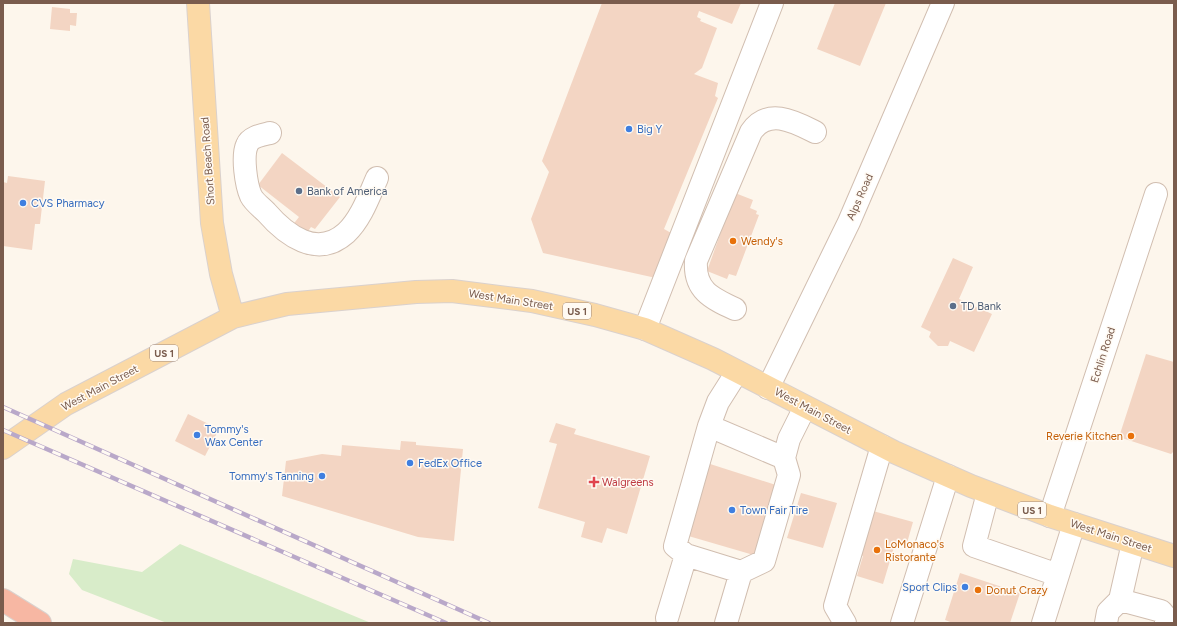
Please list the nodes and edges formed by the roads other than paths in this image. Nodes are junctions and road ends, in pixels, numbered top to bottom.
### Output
1 (198, 3) edge
2 (772, 3) edge
3 (943, 3) edge
4 (816, 132) dead end
5 (270, 133) dead end
6 (377, 178) dead end
7 (1156, 194) dead end
8 (735, 309) dead end
9 (233, 317) junction
10 (645, 329) junction
11 (736, 372) junction
12 (768, 388) junction
13 (805, 407) junction
14 (709, 426) junction
15 (882, 446) junction
16 (3, 448) edge
17 (784, 458) junction
18 (948, 476) junction
19 (988, 493) junction
20 (1050, 516) junction
21 (1074, 524) junction
22 (1133, 543) junction
23 (686, 555) junction
24 (1174, 556) edge
25 (741, 572) junction
26 (1058, 575) junction
27 (3, 600) edge
28 (1120, 600) junction
29 (3, 616) edge
30 (667, 618) dead end
31 (28, 623) edge
32 (40, 623) edge
33 (726, 623) edge
34 (845, 623) edge
35 (902, 623) edge
36 (1043, 623) edge
37 (1106, 623) edge
38 (1166, 623) edge

1 - 9 main road, Short Beach Road
2 - 10 street
3 - 12 street, Alps Road
4 - 8 street
5 - 6 street
7 - 20 street, Echlin Road
9 - 10 main road, West Main Street / US 1
9 - 16 main road, West Main Street / US 1
10 - 11 main road, West Main Street / US 1
11 - 12 main road, West Main Street / US 1
11 - 14 street
12 - 13 main road, West Main Street / US 1
13 - 15 main road, West Main Street / US 1
13 - 17 street
14 - 17 street
14 - 23 street
15 - 18 main road, West Main Street / US 1
15 - 34 street
17 - 25 street
18 - 19 main road, West Main Street / US 1
18 - 35 street
19 - 20 main road, West Main Street / US 1
19 - 26 street
20 - 21 main road, West Main Street / US 1
21 - 22 main road, West Main Street / US 1
21 - 26 street
22 - 24 main road, West Main Street / US 1
22 - 28 street
23 - 25 street
23 - 30 street
25 - 33 street
26 - 36 street
27 - 32 highway
28 - 37 street
28 - 38 street
29 - 31 highway

